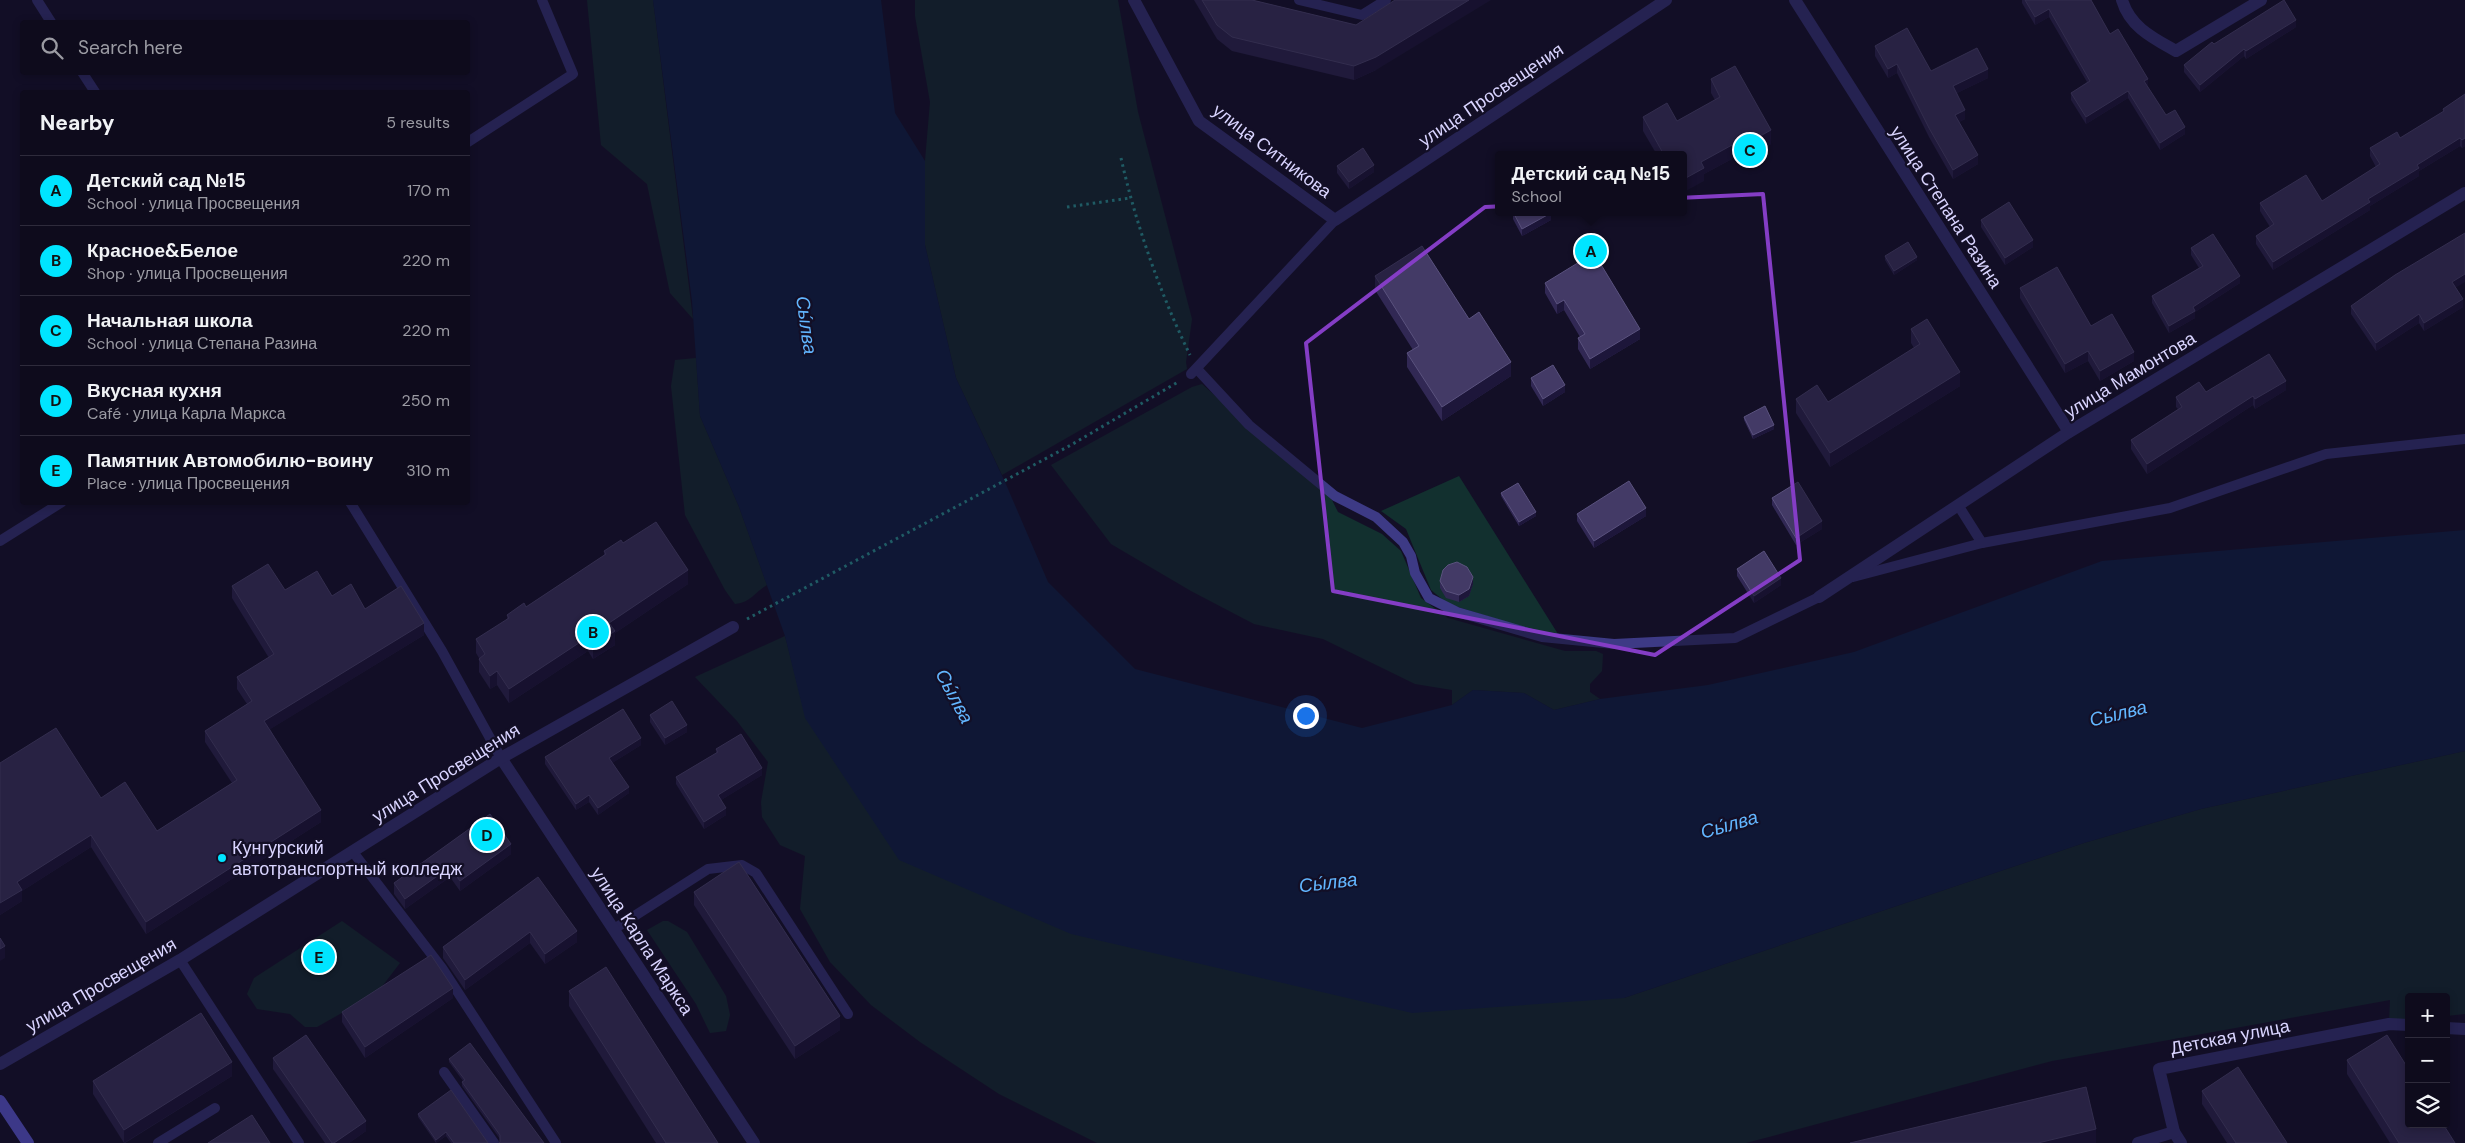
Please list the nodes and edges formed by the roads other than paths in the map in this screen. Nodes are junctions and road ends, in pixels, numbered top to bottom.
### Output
1 (36, 0) edge
2 (542, 0) edge
3 (1134, 0) edge
4 (1299, 0) edge
5 (1386, 0) edge
6 (1666, 0) edge
7 (1795, 0) edge
8 (2122, 0) edge
9 (2261, 0) edge
10 (50, 20) edge
11 (84, 75) edge
12 (94, 90) edge
13 (470, 141) edge
14 (2465, 193) edge
15 (1335, 220) junction
16 (2069, 432) junction
17 (2465, 439) edge
18 (57, 505) edge
19 (352, 505) edge
20 (1958, 505) junction
21 (0, 540) edge
22 (1982, 543) junction
23 (1848, 578) junction
24 (1819, 597) joint
25 (738, 624) road end
26 (501, 758) junction
27 (353, 852) junction
28 (614, 928) junction
29 (180, 960) junction
30 (848, 1014) dead end
31 (2405, 1025) edge
32 (2450, 1028) edge
33 (2465, 1029) edge
34 (0, 1064) edge
35 (444, 1072) dead end
36 (0, 1101) edge
37 (215, 1108) dead end
38 (2174, 1132) junction
39 (28, 1143) edge
40 (158, 1143) edge
41 (299, 1143) edge
42 (494, 1143) edge
43 (556, 1143) edge
44 (754, 1143) edge
45 (2138, 1143) edge
46 (2181, 1143) edge

1 - 10 lane
2 - 13 lane
3 - 15 street, улица Ситникова
4 - 5 lane
6 - 15 street, улица Просвещения
7 - 16 street, улица Степана Разина
8 - 9 street
11 - 12 lane
14 - 16 street, улица Мамонтова
15 - 24 lane
16 - 20 street, улица Мамонтова
17 - 22 lane
18 - 21 lane
19 - 26 lane
20 - 22 lane
20 - 23 street, улица Мамонтова
22 - 23 lane
23 - 24 street, улица Мамонтова
25 - 26 street, улица Просвещения
26 - 27 street, улица Просвещения
26 - 28 street, улица Карла Маркса
27 - 29 street, улица Просвещения
27 - 43 lane
28 - 30 lane
28 - 44 street, улица Карла Маркса
29 - 34 street, улица Просвещения
29 - 41 lane
31 - 38 street, Детская улица
32 - 33 street
35 - 42 lane
36 - 39 street
37 - 40 lane
38 - 45 street
38 - 46 street

